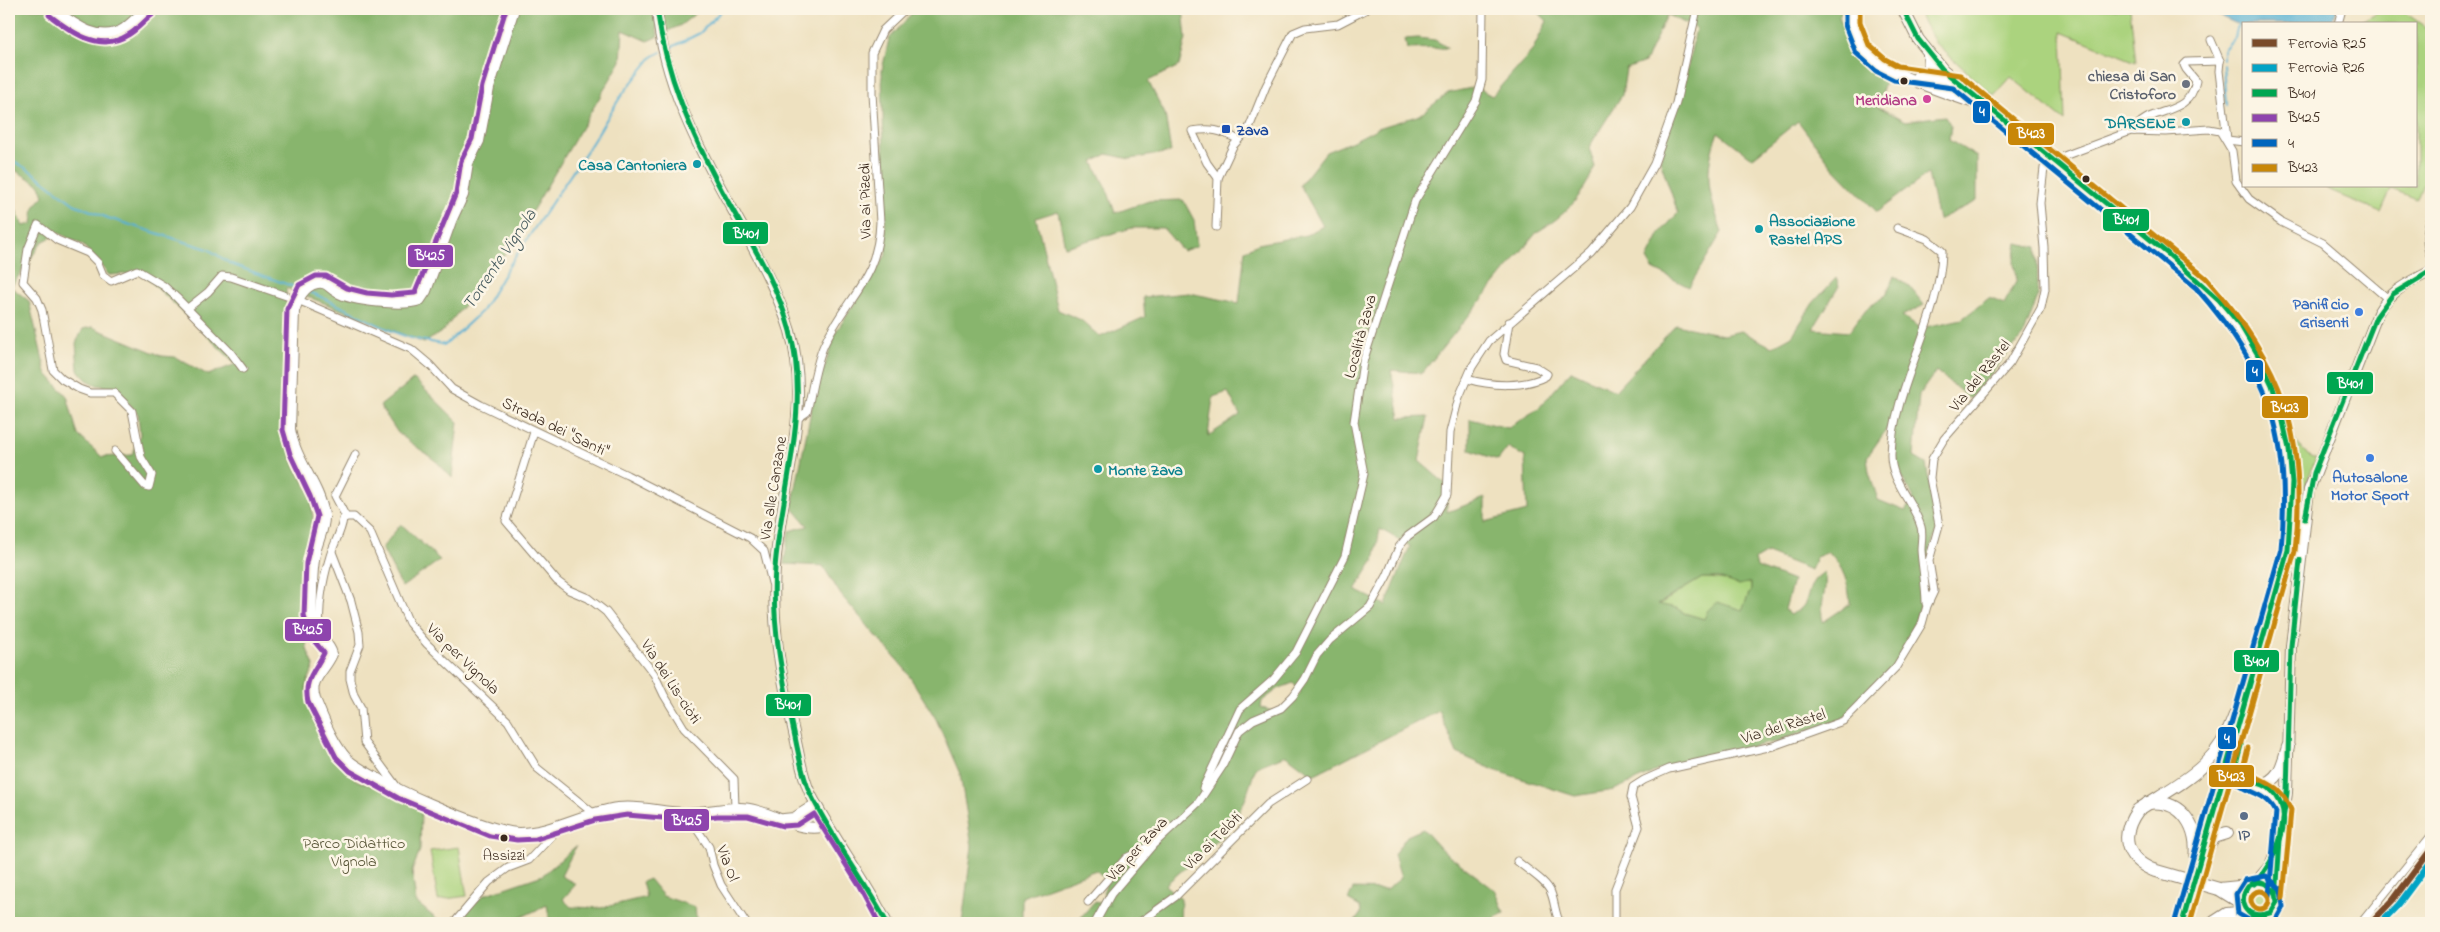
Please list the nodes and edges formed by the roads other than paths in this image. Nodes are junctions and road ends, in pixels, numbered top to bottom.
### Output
1 (53, 9) edge
2 (148, 9) edge
3 (514, 9) edge
4 (657, 9) edge
5 (910, 9) edge
6 (1367, 9) edge
7 (1483, 9) edge
8 (1697, 9) edge
9 (1853, 9) edge
10 (1903, 9) edge
11 (2342, 9) edge
12 (2339, 22) edge
13 (2211, 40) dead end
14 (1928, 54) junction
15 (2220, 61) junction
16 (1896, 73) junction
17 (1922, 78) junction
18 (1957, 82) junction
19 (1946, 92) junction
20 (1991, 109) junction
21 (2134, 131) junction
22 (1237, 139) junction
23 (2227, 140) junction
24 (2242, 142) edge
25 (2052, 159) junction
26 (1218, 178) junction
27 (2242, 186) edge
28 (2245, 188) edge
29 (2118, 213) joint
30 (2431, 218) edge
31 (1216, 228) dead end
32 (1897, 228) dead end
33 (2431, 257) edge
34 (2431, 271) edge
35 (302, 294) junction
36 (2387, 298) junction
37 (188, 308) junction
38 (1509, 322) junction
39 (243, 369) dead end
40 (1467, 379) junction
41 (798, 418) junction
42 (534, 432) junction
43 (114, 451) dead end
44 (356, 454) dead end
45 (346, 517) junction
46 (332, 552) junction
47 (774, 598) junction
48 (1926, 606) junction
49 (320, 636) junction
50 (2251, 679) junction
51 (2288, 747) junction
52 (1307, 779) dead end
53 (2260, 785) junction
54 (400, 791) junction
55 (1202, 796) junction
56 (2148, 803) junction
57 (816, 804) junction
58 (735, 808) junction
59 (2284, 811) junction
60 (593, 813) junction
61 (686, 813) junction
62 (783, 819) junction
63 (565, 823) junction
64 (828, 825) junction
65 (2227, 832) dead end
66 (2431, 836) edge
67 (2280, 840) junction
68 (1153, 845) junction
69 (2431, 858) edge
70 (1517, 861) dead end
71 (2197, 871) junction
72 (2252, 885) junction
73 (2191, 890) junction
74 (2225, 890) junction
75 (2276, 897) junction
76 (1088, 902) dead end
77 (2248, 913) edge
78 (2270, 913) junction
79 (454, 923) edge
80 (746, 923) edge
81 (887, 923) edge
82 (1095, 923) edge
83 (1139, 923) edge
84 (1560, 923) edge
85 (1615, 923) edge
86 (2182, 923) edge
87 (2213, 923) edge
88 (2265, 923) edge
89 (2360, 923) edge
90 (2378, 923) edge

1 - 2 street
3 - 35 street
4 - 41 street, Via alle Canzane
5 - 41 street, Via ai Pizedi
6 - 22 street
7 - 55 street, Località Zava
8 - 38 street, Via per Zava
9 - 16 street
10 - 14 main road
11 - 12 street
13 - 15 street
14 - 17 street
14 - 18 main road
15 - 21 street
15 - 23 street
16 - 17 street
16 - 19 street
17 - 18 street
18 - 19 street
18 - 20 main road
19 - 20 street
20 - 25 main road
21 - 23 street
21 - 25 street
22 - 26 street
22 - 26 street
23 - 24 street
23 - 27 street
25 - 29 main road
25 - 48 street, Via del Ràstel
26 - 31 street
28 - 36 street
29 - 50 highway
30 - 33 street
32 - 48 street
34 - 36 street
35 - 37 street, Strada dei "Santi"
35 - 42 street, Strada dei "Santi"
35 - 49 street
36 - 51 street
37 - 39 street
37 - 43 street
38 - 40 street, Via per Zava
38 - 40 street
40 - 55 street, Via per Zava
41 - 47 street, Via alle Canzane
42 - 47 street, Strada dei "Santi"
42 - 58 street, Via dei Lis-ciòti
44 - 45 street
45 - 46 street
45 - 60 street, Via per Vignola
46 - 49 street
46 - 54 street
47 - 57 street, Via alle Canzane
48 - 85 street, Via del Ràstel
49 - 54 street
50 - 53 highway
50 - 56 highway
50 - 71 highway
51 - 53 highway
51 - 59 street
52 - 83 street, Via ai Telòti
53 - 59 highway
54 - 63 street
55 - 68 street, Via per Zava
56 - 73 highway
56 - 74 highway, bridge
57 - 62 street
57 - 64 street, Via alle Canzane
58 - 61 street
58 - 62 street
59 - 67 street
60 - 61 street
60 - 63 street
61 - 80 street, Via Ol
62 - 64 street
63 - 79 street
64 - 81 street, Via alle Canzane
65 - 71 highway
66 - 89 street
67 - 72 street
67 - 75 street
68 - 76 street
68 - 82 street, Via per Zava
69 - 90 street
70 - 84 street
71 - 73 highway
72 - 74 highway
72 - 75 street
72 - 77 street
73 - 86 highway
74 - 77 highway
75 - 78 street
77 - 78 street
77 - 87 highway
78 - 88 street

